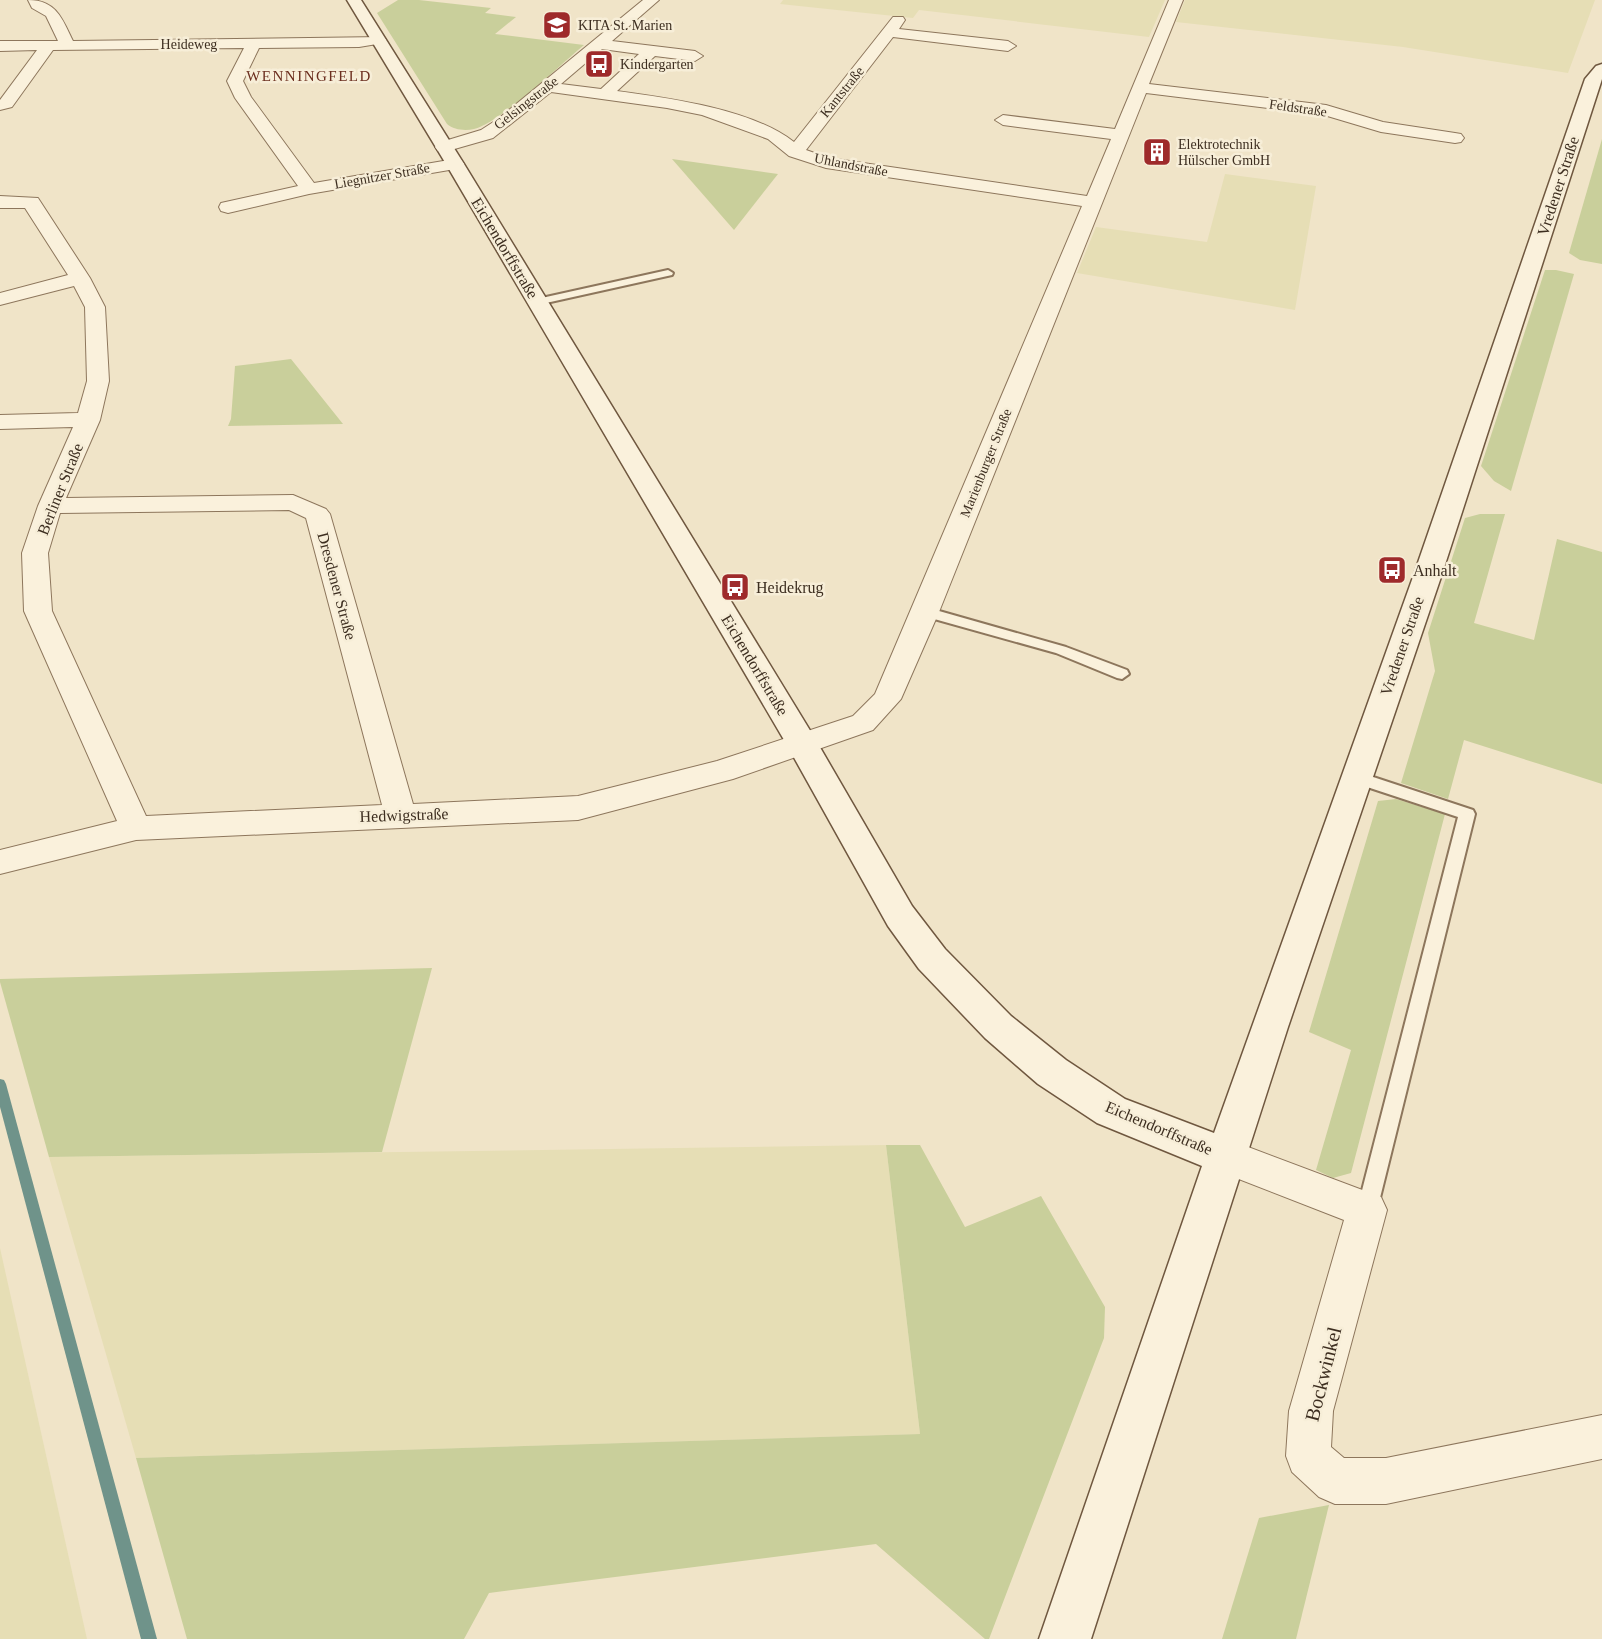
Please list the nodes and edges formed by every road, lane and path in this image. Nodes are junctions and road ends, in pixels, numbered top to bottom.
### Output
1 (35, 0) edge
2 (354, 0) edge
3 (652, 0) edge
4 (1176, 0) edge
5 (378, 40) junction
6 (254, 43) junction
7 (599, 44) junction
8 (49, 45) junction
9 (68, 45) junction
10 (0, 46) edge
11 (1008, 46) dead end
12 (651, 51) junction
13 (695, 56) dead end
14 (1602, 69) edge
15 (547, 87) junction
16 (1140, 88) junction
17 (604, 95) junction
18 (0, 105) edge
19 (1003, 120) dead end
20 (1120, 135) junction
21 (1455, 138) dead end
22 (795, 152) junction
23 (450, 155) junction
24 (309, 189) junction
25 (0, 202) edge
26 (1093, 202) junction
27 (228, 207) dead end
28 (668, 273) dead end
29 (80, 278) junction
30 (0, 299) edge
31 (537, 302) junction
32 (88, 420) junction
33 (0, 422) edge
34 (50, 506) junction
35 (925, 612) junction
36 (1122, 674) dead end
37 (803, 745) junction
38 (1358, 778) junction
39 (400, 815) junction
40 (136, 828) junction
41 (0, 862) edge
42 (1227, 1157) junction
43 (1367, 1210) junction
44 (1602, 1437) edge
45 (1065, 1639) edge

1 - 9 street
2 - 5 street, Eichendorffstraße
3 - 7 street, Gelsingstraße
4 - 16 street, Marienburger Straße
5 - 6 street, Heideweg
5 - 23 street, Eichendorffstraße
6 - 9 street, Heideweg
6 - 24 street
7 - 12 street
7 - 15 street, Gelsingstraße
8 - 9 street, Heideweg
8 - 10 street, Heideweg
8 - 18 street
11 - 22 street, Kantstraße
12 - 13 street
12 - 17 street
14 - 38 street, Vredener Straße
15 - 17 street, Uhlandstraße
15 - 23 street, Gelsingstraße
16 - 20 street, Marienburger Straße
16 - 21 street, Feldstraße
17 - 22 street, Uhlandstraße
19 - 20 street
20 - 26 street, Marienburger Straße
22 - 26 street, Uhlandstraße
23 - 24 street, Liegnitzer Straße
23 - 31 street, Eichendorffstraße
24 - 27 street, Liegnitzer Straße
25 - 29 street, Berliner Straße
26 - 35 street, Marienburger Straße
28 - 31 lane
29 - 30 street
29 - 32 street, Berliner Straße
31 - 37 street, Eichendorffstraße
32 - 33 street
32 - 34 street, Berliner Straße
34 - 39 street, Dresdener Straße
34 - 40 street, Berliner Straße
35 - 36 lane
35 - 37 street, Marienburger Straße
37 - 39 street, Hedwigstraße
37 - 42 street, Eichendorffstraße
38 - 42 street, Vredener Straße
38 - 43 lane
39 - 40 street, Hedwigstraße
40 - 41 street, Hedwigstraße
42 - 43 street
42 - 45 street, Vredener Straße
43 - 44 street, Bockwinkel

